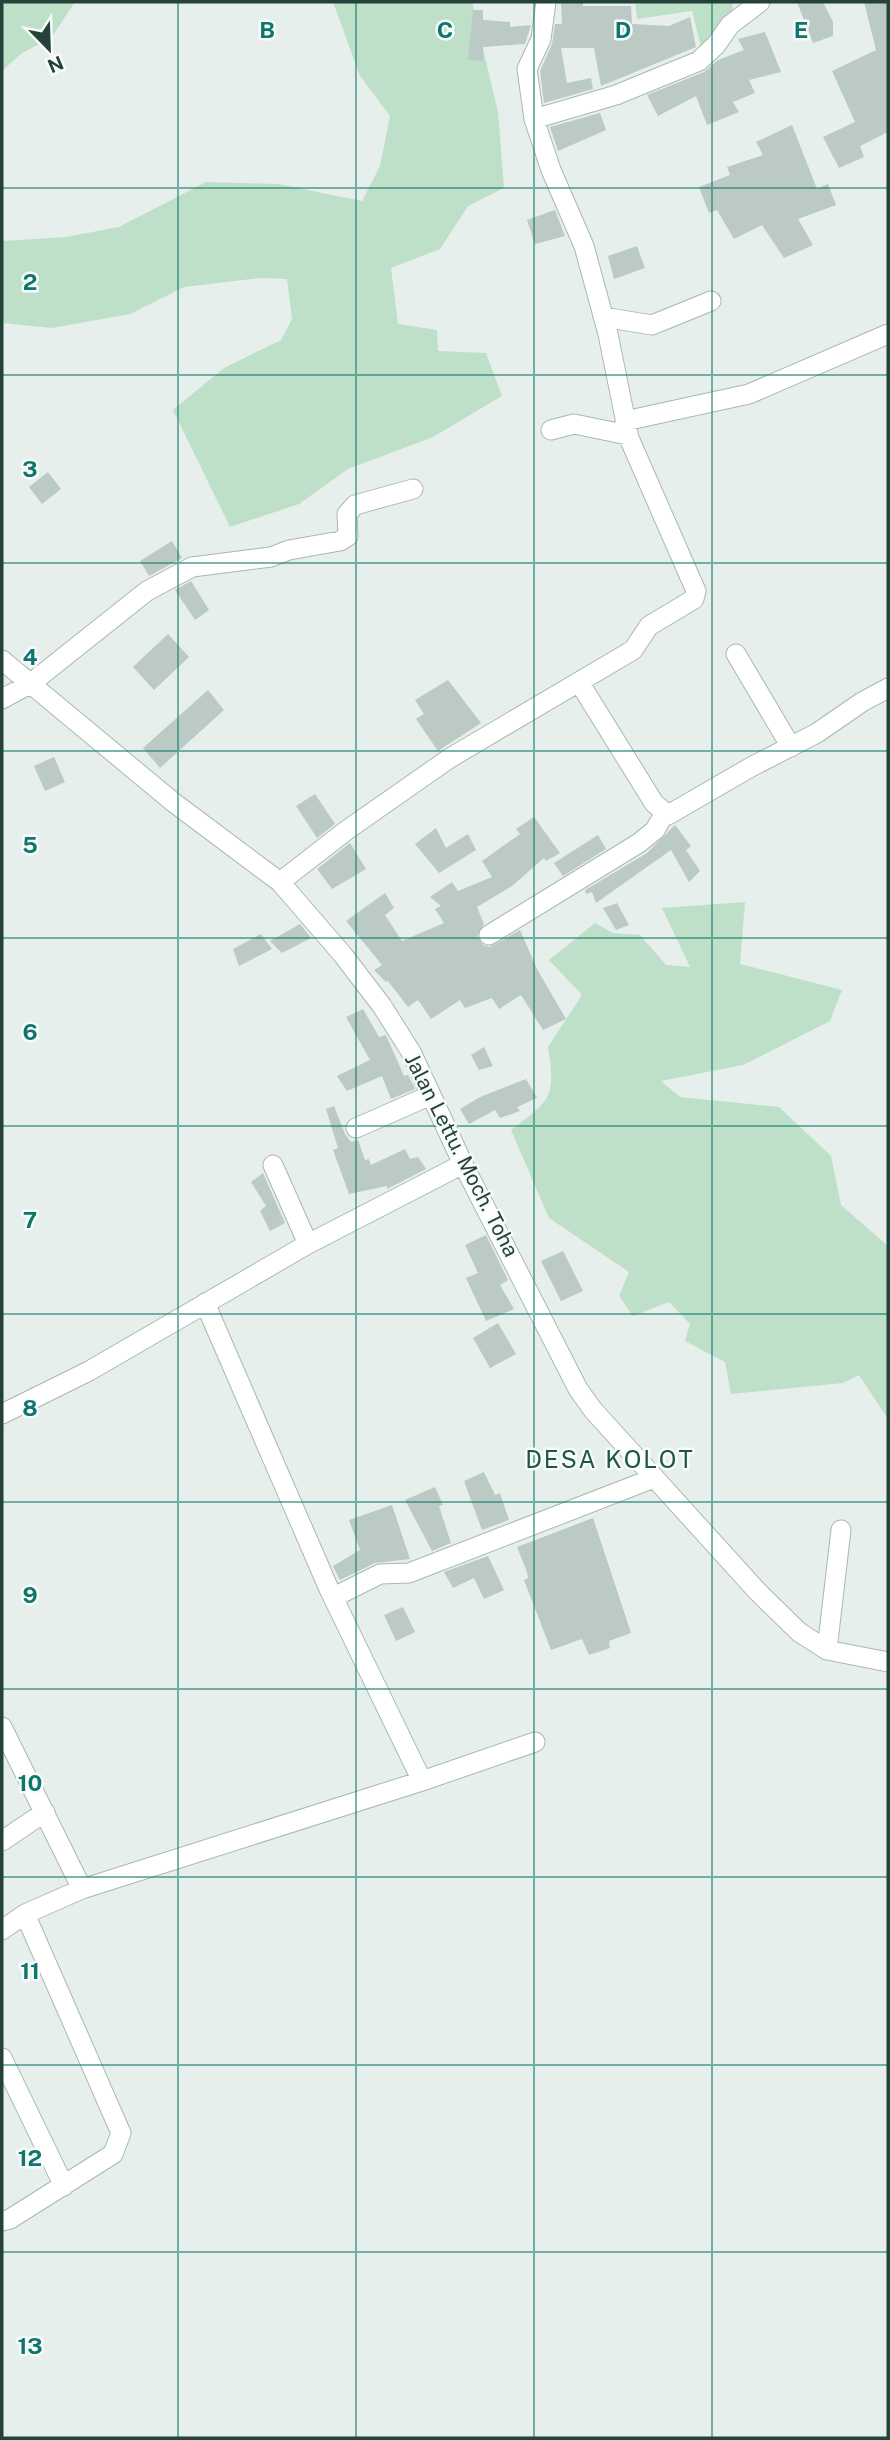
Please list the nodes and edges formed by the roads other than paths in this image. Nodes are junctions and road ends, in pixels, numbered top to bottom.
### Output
1 (546, 2) edge
2 (760, 2) edge
3 (534, 119) junction
4 (711, 301) dead end
5 (603, 317) junction
6 (888, 334) edge
7 (627, 428) junction
8 (551, 430) dead end
9 (413, 489) dead end
10 (736, 654) dead end
11 (2, 660) edge
12 (579, 682) junction
13 (30, 684) junction
14 (888, 688) edge
15 (2, 699) edge
16 (791, 747) junction
17 (664, 814) junction
18 (280, 882) junction
19 (489, 935) dead end
20 (431, 1095) junction
21 (356, 1128) dead end
22 (463, 1164) junction
23 (273, 1165) dead end
24 (307, 1244) junction
25 (205, 1303) junction
26 (2, 1414) edge
27 (654, 1478) junction
28 (841, 1530) dead end
29 (334, 1597) junction
30 (827, 1650) junction
31 (888, 1662) edge
32 (2, 1727) edge
33 (535, 1742) dead end
34 (422, 1781) junction
35 (45, 1812) junction
36 (2, 1841) edge
37 (82, 1889) junction
38 (25, 1914) junction
39 (2, 1930) edge
40 (2, 2058) edge
41 (64, 2186) junction
42 (2, 2221) edge

1 - 3 street
2 - 3 street
3 - 5 street
4 - 5 street
5 - 7 street
6 - 7 street
7 - 8 street
7 - 12 street
9 - 13 street
10 - 16 street
11 - 13 street, Jalan Lettu. Moch. Toha
12 - 17 street
12 - 18 street
13 - 15 street
13 - 18 street, Jalan Lettu. Moch. Toha
14 - 16 street
16 - 17 street
17 - 19 street
18 - 20 street, Jalan Lettu. Moch. Toha
20 - 21 street
20 - 22 street, Jalan Lettu. Moch. Toha
22 - 24 street
22 - 27 street, Jalan Lettu. Moch. Toha
23 - 24 street
24 - 25 street
25 - 26 street
25 - 29 street
27 - 29 street
27 - 30 street, Jalan Lettu. Moch. Toha
28 - 30 street
29 - 34 street
30 - 31 street, Jalan Lettu. Moch. Toha
32 - 35 street
33 - 34 street
34 - 37 street
35 - 36 street
35 - 37 street
37 - 38 street
38 - 39 street
38 - 41 street
40 - 41 street
41 - 42 street

